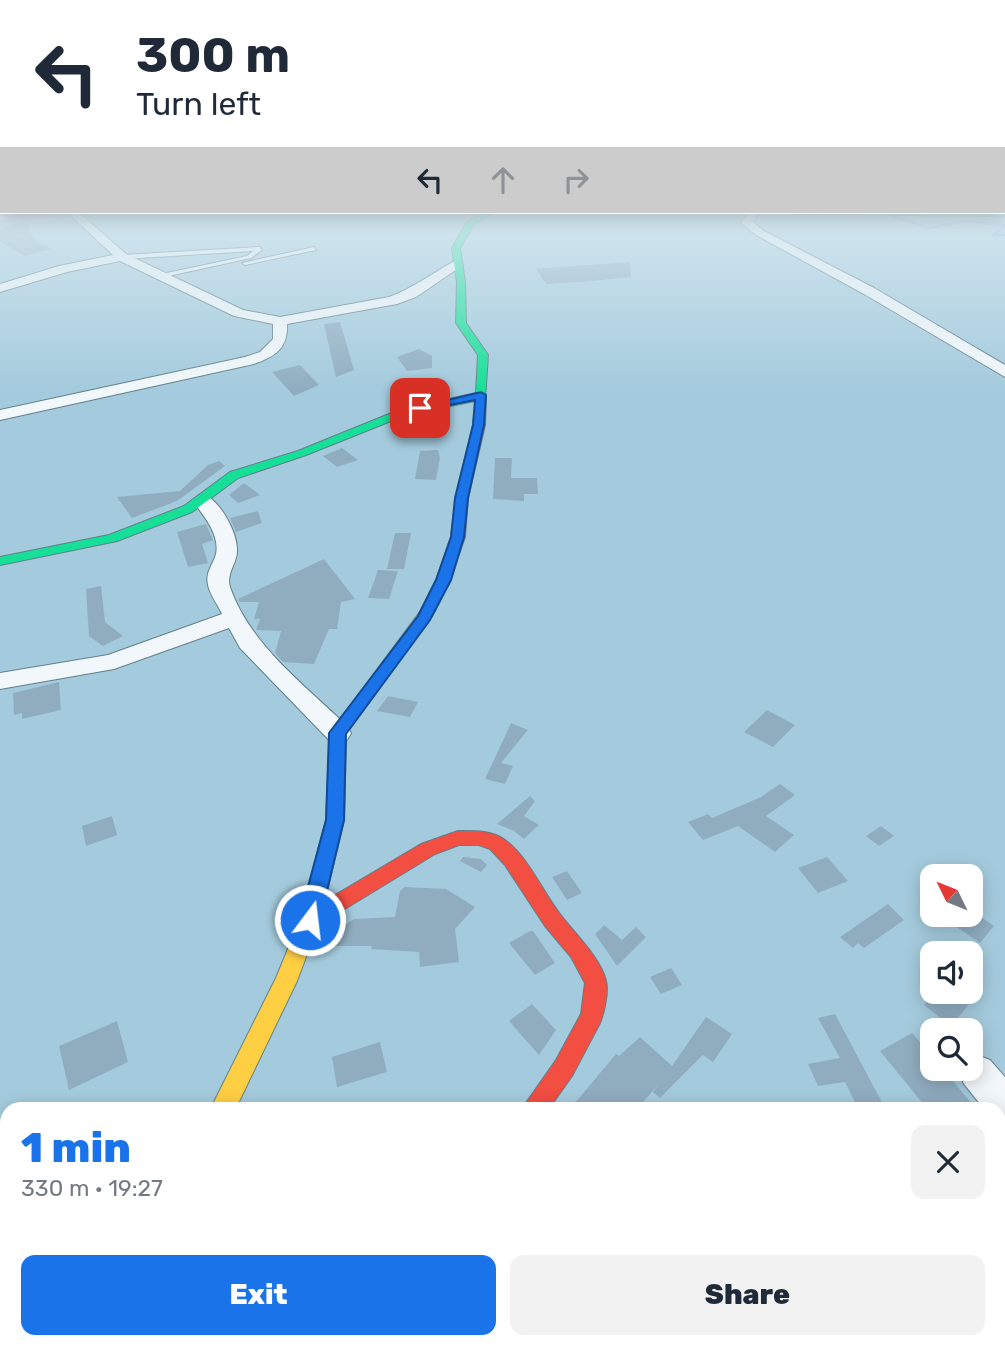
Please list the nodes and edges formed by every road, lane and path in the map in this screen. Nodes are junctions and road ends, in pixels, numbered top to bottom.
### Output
1 (89, 264) edge
2 (135, 264) edge
3 (222, 264) edge
4 (239, 264) edge
5 (817, 264) edge
6 (457, 265) joint
7 (164, 279) junction
8 (0, 288) edge
9 (280, 321) junction
10 (1005, 372) edge
11 (481, 395) junction
12 (0, 415) edge
13 (202, 500) junction
14 (0, 561) edge
15 (234, 618) junction
16 (0, 681) edge
17 (338, 733) junction
18 (310, 920) junction
19 (983, 1079) edge
20 (226, 1102) edge
21 (539, 1102) edge
22 (1002, 1102) edge

1 - 8 street
2 - 7 street
3 - 7 lane
4 - 7 lane
5 - 10 street
6 - 9 street
6 - 11 street
7 - 9 street
9 - 12 street
11 - 13 street
11 - 17 street
13 - 14 street
13 - 15 street
15 - 16 street
15 - 17 street
17 - 18 street
18 - 20 street
18 - 21 street
19 - 22 street

